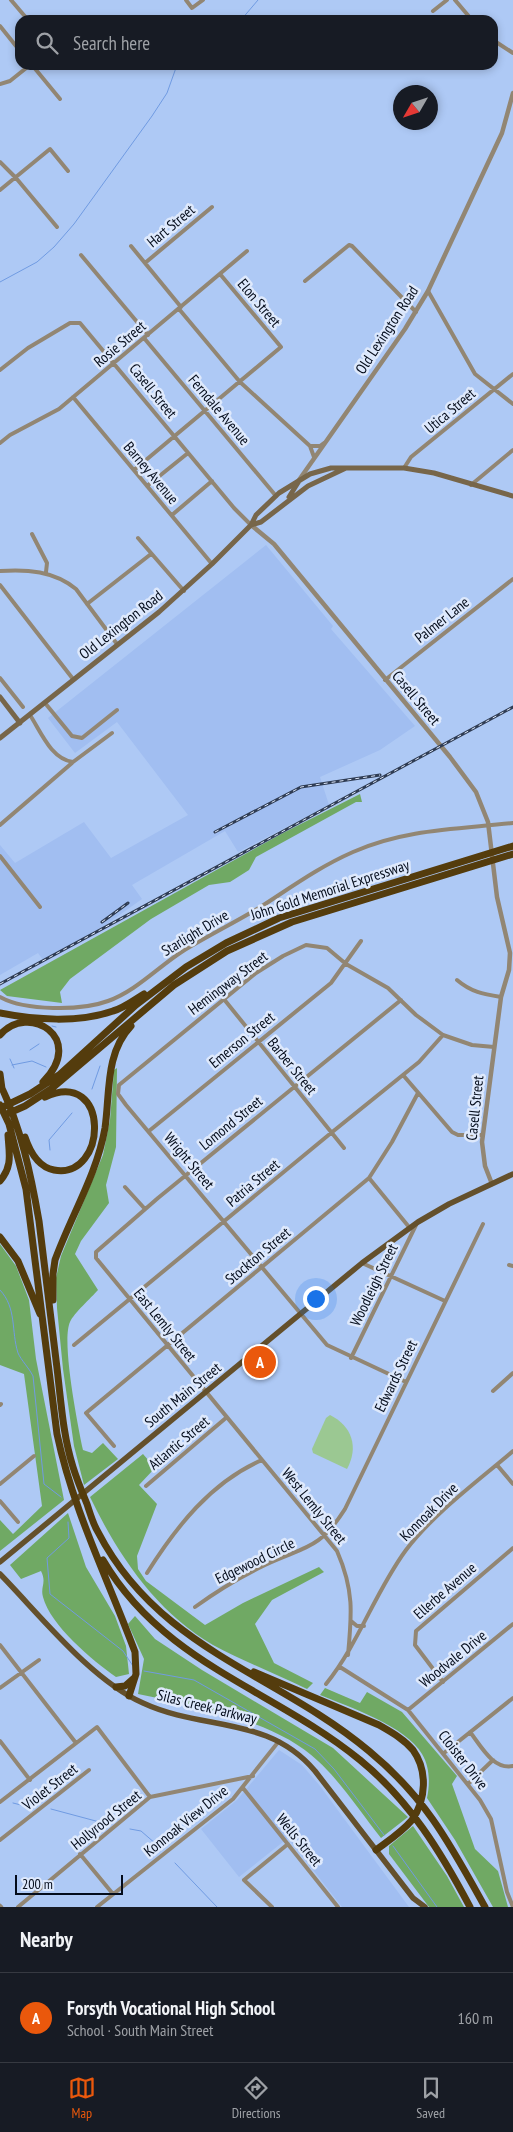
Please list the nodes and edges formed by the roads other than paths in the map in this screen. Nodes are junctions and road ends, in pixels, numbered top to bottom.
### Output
1 (11, 0) edge
2 (186, 0) edge
3 (203, 0) edge
4 (447, 0) edge
5 (455, 0) edge
6 (433, 11) dead end
7 (24, 15) edge
8 (468, 15) edge
9 (0, 26) edge
10 (498, 43) edge
11 (15, 45) edge
12 (513, 53) edge
13 (24, 70) edge
14 (35, 70) edge
15 (0, 84) edge
16 (513, 93) edge
17 (60, 99) dead end
18 (0, 162) edge
19 (68, 172) dead end
20 (16, 178) junction
21 (0, 190) edge
22 (212, 206) dead end
23 (57, 227) dead end
24 (131, 246) dead end
25 (248, 250) dead end
26 (81, 255) dead end
27 (145, 263) junction
28 (220, 274) junction
29 (305, 281) dead end
30 (428, 291) junction
31 (180, 308) junction
32 (416, 312) junction
33 (146, 337) junction
34 (114, 364) junction
35 (0, 370) edge
36 (513, 374) edge
37 (240, 382) junction
38 (494, 389) junction
39 (73, 398) junction
40 (513, 404) edge
41 (205, 411) junction
42 (174, 436) junction
43 (0, 443) edge
44 (324, 443) junction
45 (310, 446) junction
46 (513, 450) edge
47 (188, 453) junction
48 (314, 457) junction
49 (346, 468) junction
50 (404, 468) junction
51 (134, 470) junction
52 (299, 480) junction
53 (212, 481) junction
54 (471, 485) junction
55 (147, 486) junction
56 (276, 496) junction
57 (513, 496) edge
58 (282, 505) junction
59 (172, 515) junction
60 (251, 525) junction
61 (32, 534) dead end
62 (138, 538) dead end
63 (151, 554) junction
64 (212, 564) junction
65 (0, 571) edge
66 (46, 572) junction
67 (513, 579) edge
68 (0, 585) edge
69 (184, 590) junction
70 (87, 604) junction
71 (117, 644) junction
72 (0, 678) edge
73 (73, 679) junction
74 (385, 680) junction
75 (0, 697) edge
76 (45, 702) junction
77 (23, 707) dead end
78 (118, 710) dead end
79 (30, 715) junction
80 (20, 723) junction
81 (112, 734) dead end
82 (0, 738) edge
83 (73, 762) junction
84 (513, 823) edge
85 (0, 825) edge
86 (489, 826) junction
87 (513, 846) edge
88 (513, 854) edge
89 (0, 856) edge
90 (40, 908) dead end
91 (361, 941) dead end
92 (346, 964) junction
93 (186, 967) junction
94 (457, 980) dead end
95 (0, 997) edge
96 (501, 997) junction
97 (223, 998) junction
98 (156, 1000) junction
99 (401, 1000) junction
100 (0, 1013) edge
101 (0, 1035) edge
102 (442, 1036) junction
103 (257, 1042) junction
104 (494, 1047) junction
105 (0, 1074) edge
106 (403, 1076) junction
107 (1, 1087) edge
108 (293, 1087) junction
109 (118, 1092) joint
110 (418, 1093) junction
111 (32, 1097) junction
112 (0, 1106) edge
113 (0, 1116) edge
114 (15, 1121) junction
115 (9, 1127) junction
116 (149, 1130) junction
117 (331, 1133) junction
118 (483, 1135) junction
119 (344, 1148) dead end
120 (513, 1174) edge
121 (186, 1175) junction
122 (369, 1178) junction
123 (0, 1181) edge
124 (492, 1184) junction
125 (125, 1187) dead end
126 (144, 1209) junction
127 (225, 1221) junction
128 (418, 1222) junction
129 (483, 1224) dead end
130 (409, 1228) junction
131 (0, 1237) edge
132 (362, 1263) junction
133 (262, 1267) junction
134 (107, 1271) joint
135 (391, 1276) junction
136 (130, 1299) junction
137 (445, 1301) junction
138 (301, 1314) junction
139 (43, 1322) junction
140 (74, 1345) dead end
141 (168, 1345) junction
142 (54, 1348) junction
143 (351, 1358) junction
144 (513, 1373) edge
145 (406, 1382) junction
146 (493, 1391) dead end
147 (206, 1392) junction
148 (227, 1418) junction
149 (114, 1446) dead end
150 (513, 1451) edge
151 (34, 1456) dead end
152 (262, 1460) junction
153 (497, 1464) junction
154 (0, 1484) edge
155 (513, 1484) edge
156 (146, 1486) dead end
157 (0, 1501) edge
158 (18, 1522) dead end
159 (325, 1535) junction
160 (90, 1538) junction
161 (513, 1548) edge
162 (0, 1562) edge
163 (147, 1573) dead end
164 (0, 1574) edge
165 (195, 1607) dead end
166 (351, 1621) junction
167 (513, 1624) edge
168 (364, 1626) junction
169 (0, 1645) edge
170 (348, 1655) junction
171 (39, 1660) dead end
172 (227, 1661) junction
173 (340, 1666) junction
174 (22, 1673) junction
175 (136, 1674) junction
176 (443, 1682) junction
177 (326, 1684) dead end
178 (116, 1687) junction
179 (0, 1688) edge
180 (129, 1696) junction
181 (513, 1698) edge
182 (408, 1710) junction
183 (470, 1732) junction
184 (0, 1741) edge
185 (279, 1741) junction
186 (76, 1742) junction
187 (444, 1752) junction
188 (492, 1761) junction
189 (513, 1766) edge
190 (90, 1770) dead end
191 (253, 1776) junction
192 (30, 1780) junction
193 (468, 1784) junction
194 (243, 1788) junction
195 (150, 1798) junction
196 (0, 1802) edge
197 (0, 1840) edge
198 (288, 1844) junction
199 (376, 1850) junction
200 (80, 1854) junction
201 (113, 1894) junction
202 (413, 1898) junction
203 (18, 1907) edge
204 (97, 1907) edge
205 (272, 1907) edge
206 (338, 1907) edge
207 (417, 1907) edge
208 (425, 1907) edge
209 (470, 1907) edge
210 (485, 1907) edge
211 (513, 1907) edge

1 - 7 street
2 - 3 street
4 - 6 street
5 - 8 street
9 - 11 street
10 - 12 street
13 - 15 street
14 - 17 street
16 - 30 street, Old Lexington Road
18 - 20 street
19 - 20 street
20 - 21 street
20 - 23 street
22 - 27 street, Hart Street
24 - 27 street
25 - 28 street, Rosie Street
26 - 33 street, Ferndale Avenue
27 - 31 street
28 - 31 street, Rosie Street
28 - 37 street, Elon Street
29 - 32 street
30 - 32 street, Old Lexington Road
30 - 38 street
31 - 33 street, Rosie Street
31 - 37 street
32 - 44 street, Old Lexington Road
33 - 34 street, Rosie Street
33 - 41 street, Ferndale Avenue
34 - 35 street, Casell Street
34 - 39 street, Rosie Street
34 - 42 street, Casell Street
36 - 38 street, Utica Street
37 - 41 street
37 - 45 street
38 - 40 street
38 - 50 street, Utica Street
39 - 43 street, Rosie Street
39 - 51 street, Barney Avenue
41 - 42 street
41 - 56 street, Ferndale Avenue
42 - 47 street, Casell Street
42 - 51 street
44 - 45 street
44 - 48 street, Old Lexington Road
45 - 48 street
46 - 54 street
47 - 53 street, Casell Street
47 - 55 street
48 - 52 street, Old Lexington Road
49 - 50 main road
49 - 52 main road
49 - 58 main road
50 - 54 main road
51 - 55 street, Barney Avenue
52 - 56 main road, Old Lexington Road
52 - 58 main road
53 - 59 street
53 - 60 street, Casell Street
54 - 57 main road
55 - 59 street, Barney Avenue
56 - 60 main road, Old Lexington Road
58 - 60 main road, Old Lexington Road
59 - 64 street, Barney Avenue
60 - 64 main road, Old Lexington Road
60 - 74 street, Casell Street
61 - 66 street
62 - 63 street
63 - 69 street
63 - 70 street
64 - 69 main road, Old Lexington Road
65 - 66 street
66 - 70 street
67 - 74 street, Palmer Lane
68 - 73 street
69 - 71 main road, Old Lexington Road
70 - 71 street
71 - 73 main road, Old Lexington Road
72 - 77 street
73 - 76 main road, Old Lexington Road
74 - 86 street, Casell Street
75 - 80 main road
76 - 78 street
76 - 79 main road, Old Lexington Road
79 - 80 main road, Old Lexington Road
79 - 83 street
80 - 82 main road, Old Lexington Road
81 - 83 street
83 - 85 street
84 - 86 street, Starlight Drive
86 - 95 street, Starlight Drive
86 - 96 street, Casell Street
87 - 93 highway, John Gold Memorial Expressway
88 - 98 highway, John Gold Memorial Expressway
89 - 90 street
91 - 92 street, Emerson Street
92 - 97 street, Hemingway Street
92 - 99 street, Hemingway Street
92 - 103 street, Emerson Street
93 - 100 highway
93 - 111 highway, John Gold Memorial Expressway
94 - 96 street
96 - 104 street, Casell Street
97 - 103 street, Barber Street
97 - 109 street, Hemingway Street
98 - 111 highway, John Gold Memorial Expressway
98 - 142 highway
99 - 102 street, Hemingway Street
99 - 108 street, Lomond Street
101 - 111 highway
102 - 104 street, Hemingway Street
102 - 106 street, Patria Street
103 - 108 street, Barber Street
103 - 116 street, Emerson Street
104 - 118 street, Casell Street
105 - 107 highway
106 - 110 street
106 - 117 street, Patria Street
107 - 114 highway
108 - 117 street, Barber Street
108 - 121 street, Lomond Street
109 - 116 street, Wright Street
110 - 118 street
110 - 122 street, Stockton Street
111 - 112 highway, John Gold Memorial Expressway
111 - 113 highway, John Gold Memorial Expressway
111 - 114 highway
112 - 115 highway
114 - 142 highway
115 - 123 highway
115 - 139 highway
116 - 121 street, Wright Street
117 - 119 street, Barber Street
117 - 127 street, Patria Street
118 - 124 street, Casell Street
120 - 124 main road, South Main Street
121 - 126 street, Lomond Street
121 - 127 street, Wright Street
122 - 130 street
122 - 133 street, Stockton Street
124 - 128 main road, South Main Street
125 - 126 street
126 - 134 street, Lomond Street
127 - 133 street, Wright Street
127 - 136 street, Patria Street
128 - 130 main road, South Main Street
128 - 135 street, Woodleigh Street
129 - 137 street, Edwards Street
130 - 132 main road, South Main Street
131 - 139 highway
132 - 135 street
132 - 138 main road, South Main Street
133 - 138 street, Wright Street
133 - 141 street, Stockton Street
134 - 136 street, East Lemly Street
135 - 137 street
135 - 143 street, Woodleigh Street
136 - 140 street, Patria Street
136 - 141 street, East Lemly Street
137 - 145 street, Edwards Street
138 - 143 street, Wright Street
138 - 147 main road, South Main Street
139 - 160 highway
141 - 147 street, East Lemly Street
141 - 149 street, Stockton Street
142 - 172 highway
143 - 145 street, Wright Street
144 - 146 street
145 - 159 street, Edwards Street
147 - 148 street, West Lemly Street
147 - 162 main road, South Main Street
148 - 152 street, West Lemly Street
148 - 156 street, Atlantic Street
150 - 153 street, Konnoak Drive
151 - 154 street
152 - 159 street, West Lemly Street
152 - 163 street
153 - 155 street
153 - 168 street, Konnoak Drive
157 - 158 street
159 - 165 street, Edgewood Circle
159 - 166 street, West Lemly Street
160 - 175 highway
160 - 209 highway
161 - 176 street, Ellerbe Avenue
164 - 178 main road, Silas Creek Parkway
166 - 168 street
166 - 170 street, West Lemly Street
167 - 176 street, Woodvale Drive
168 - 170 street, Konnoak Drive
169 - 174 street
170 - 173 street, Konnoak Drive
171 - 174 street
172 - 199 highway
172 - 210 highway
173 - 177 street, Konnoak Drive
173 - 182 street, Cloister Drive
174 - 179 street
174 - 186 street
175 - 178 highway
175 - 180 highway
176 - 182 street, Woodvale Drive
178 - 180 main road, Silas Creek Parkway
180 - 185 main road, Silas Creek Parkway
181 - 183 street
182 - 187 street, Cloister Drive
183 - 187 street
183 - 188 street
184 - 192 street
185 - 191 street, Konnoak View Drive
185 - 199 main road, Silas Creek Parkway
186 - 192 street
186 - 195 street
187 - 193 street, Cloister Drive
188 - 189 street
188 - 193 street
190 - 197 street, Violet Street
191 - 194 street, Konnoak View Drive
191 - 195 street, Hollyrood Street
192 - 196 street
193 - 211 street, Cloister Drive
194 - 198 street, Wells Street
194 - 201 street, Konnoak View Drive
195 - 200 street, Hollyrood Street
198 - 205 street
198 - 206 street, Wells Street
199 - 202 main road, Silas Creek Parkway
200 - 201 street
200 - 203 street, Hollyrood Street
201 - 204 street, Konnoak View Drive
202 - 207 main road, Silas Creek Parkway
202 - 208 main road, Silas Creek Parkway

